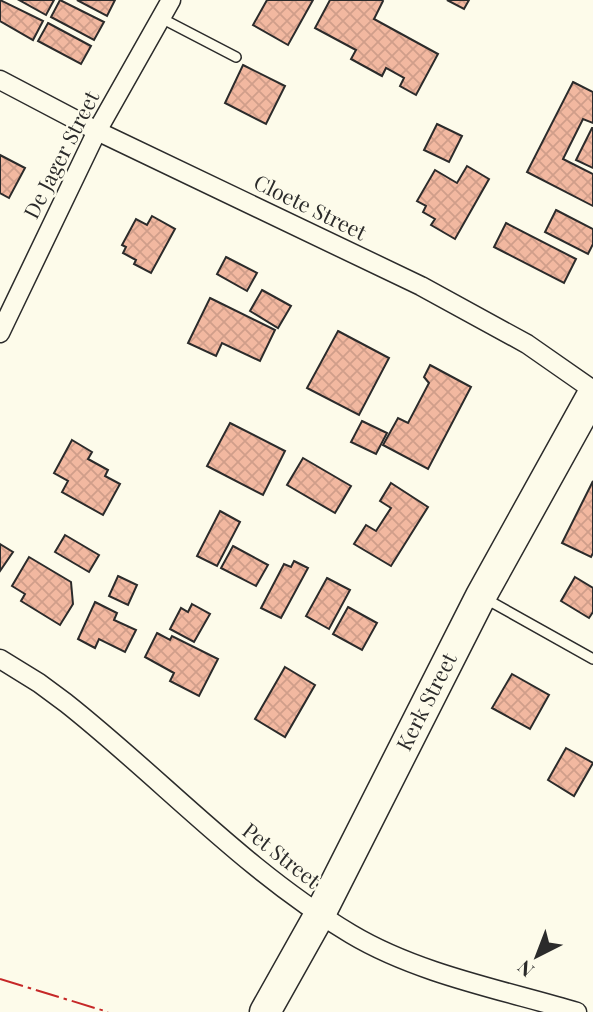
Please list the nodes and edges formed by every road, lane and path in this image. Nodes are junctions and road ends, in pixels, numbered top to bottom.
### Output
1 (170, 0) edge
2 (161, 18) junction
3 (236, 57) dead end
4 (0, 80) edge
5 (97, 131) junction
6 (0, 333) edge
7 (593, 392) edge
8 (481, 596) junction
9 (0, 659) edge
10 (593, 659) edge
11 (320, 914) junction
12 (265, 1012) edge
13 (577, 1012) edge

1 - 2 street, De Jager Street
2 - 3 lane
2 - 5 street, De Jager Street
4 - 5 street, Cloete Street
5 - 6 street, De Jager Street
5 - 7 street, Cloete Street
7 - 8 highway, Kerk Street
8 - 10 lane
8 - 11 highway, Kerk Street
9 - 11 street, Pet Street
11 - 12 highway, Kerk Street
11 - 13 street, Pet Street

